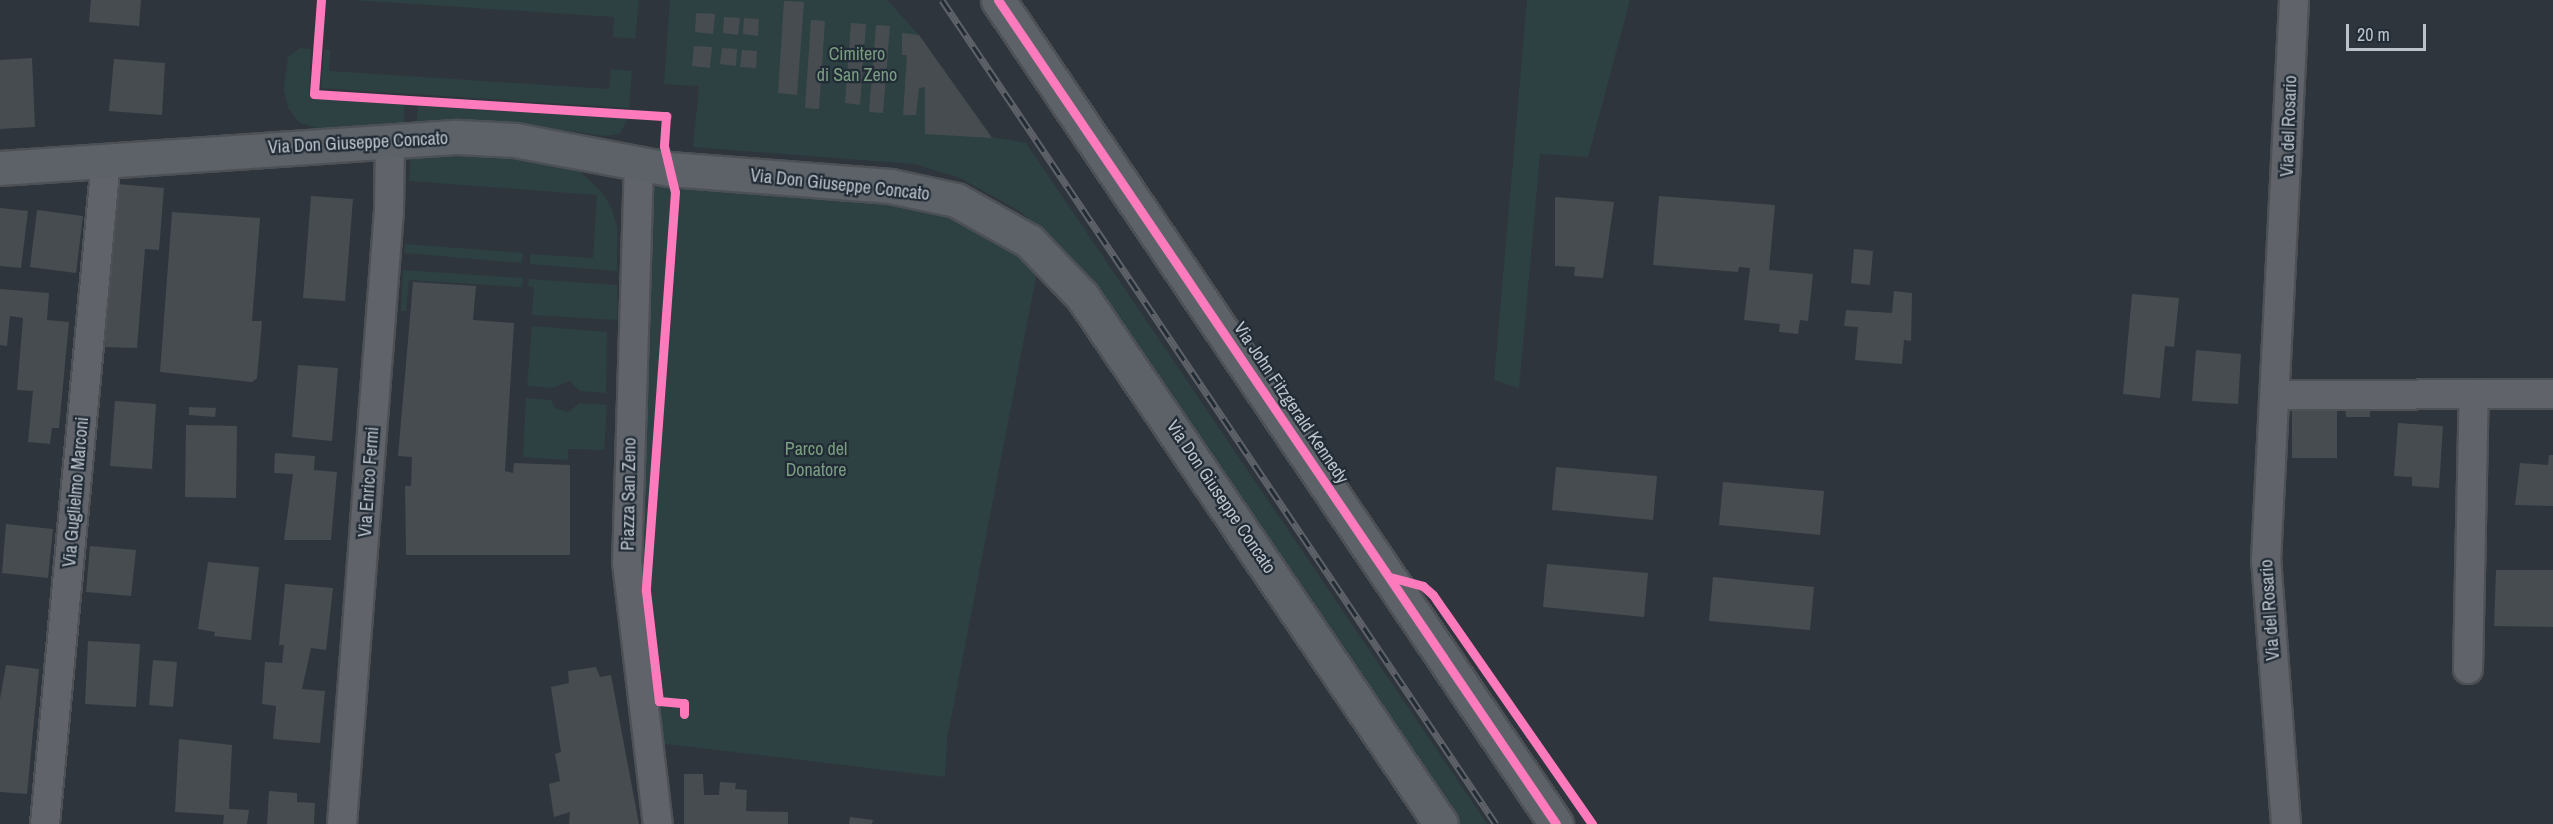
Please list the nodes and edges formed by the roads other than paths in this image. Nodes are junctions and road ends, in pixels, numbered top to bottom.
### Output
1 (998, 0) edge
2 (2294, 0) edge
3 (390, 140) junction
4 (106, 160) junction
5 (639, 162) junction
6 (0, 168) edge
7 (2474, 394) junction
8 (2553, 394) edge
9 (2276, 395) junction
10 (2468, 669) dead end
11 (45, 824) edge
12 (342, 824) edge
13 (658, 824) edge
14 (1441, 824) edge
15 (1556, 824) edge
16 (2286, 824) edge

1 - 15 street, Via John Fitzgerald Kennedy
2 - 9 street, Via del Rosario
3 - 4 street, Via Don Giuseppe Concato
3 - 5 street, Via Don Giuseppe Concato
3 - 12 street, Via Enrico Fermi
4 - 6 street, Via Don Giuseppe Concato
4 - 11 street, Via Guglielmo Marconi
5 - 13 street, Piazza San Zeno
5 - 14 street, Via Don Giuseppe Concato
7 - 8 street
7 - 9 street
7 - 10 street
9 - 16 street, Via del Rosario

